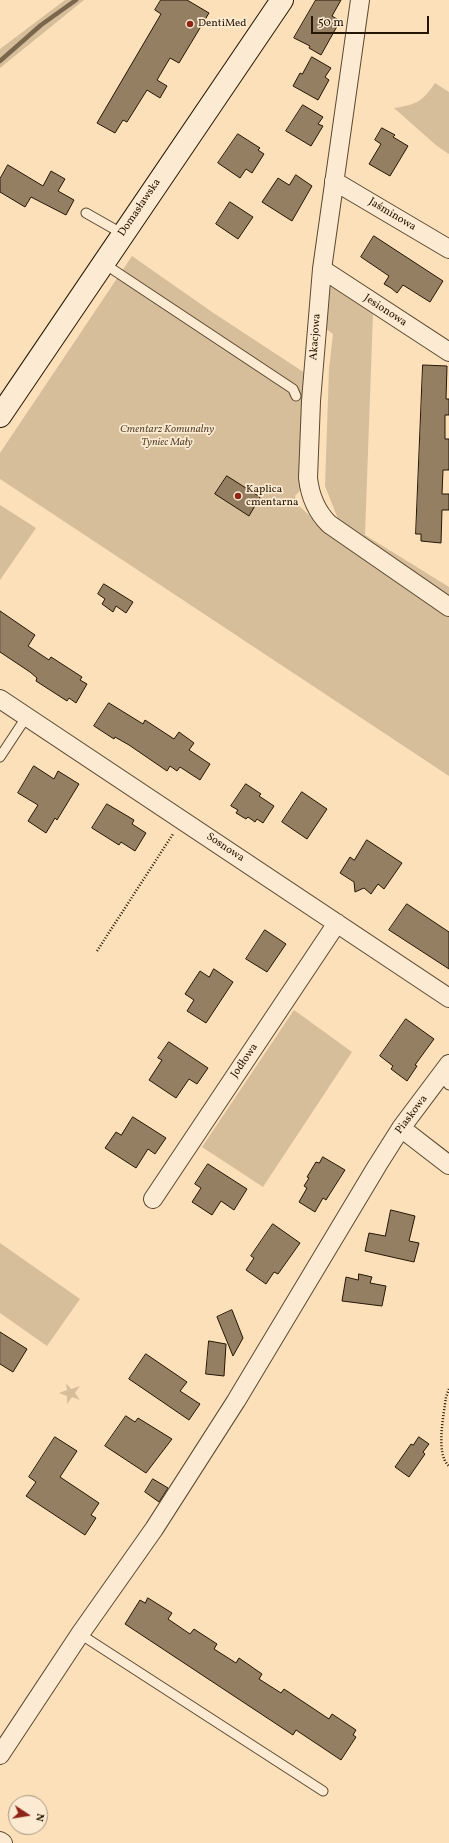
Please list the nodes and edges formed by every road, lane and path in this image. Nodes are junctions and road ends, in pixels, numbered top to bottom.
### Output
1 (282, 0) edge
2 (360, 0) edge
3 (334, 181) junction
4 (86, 213) dead end
5 (123, 234) junction
6 (449, 249) edge
7 (103, 263) junction
8 (322, 269) junction
9 (449, 352) edge
10 (296, 396) dead end
11 (0, 416) edge
12 (449, 608) edge
13 (0, 699) edge
14 (27, 716) junction
15 (0, 757) edge
16 (182, 820) junction
17 (337, 923) junction
18 (97, 951) dead end
19 (449, 998) edge
20 (446, 1075) edge
21 (401, 1128) junction
22 (449, 1165) edge
23 (153, 1200) dead end
24 (449, 1389) edge
25 (449, 1466) edge
26 (80, 1634) junction
27 (0, 1755) edge
28 (323, 1791) dead end
29 (0, 1841) edge
30 (3, 1843) edge

1 - 5 street, Domasławska
2 - 3 street, Akacjowa
3 - 6 street, Jaśminowa
3 - 8 street, Akacjowa
4 - 5 lane
5 - 7 street, Domasławska
7 - 10 lane
7 - 11 street, Domasławska
8 - 9 street, Jesionowa
8 - 12 street, Akacjowa
13 - 14 street, Sosnowa
14 - 15 lane
14 - 16 street, Sosnowa
16 - 17 street, Sosnowa
16 - 18 path
17 - 19 street, Sosnowa
17 - 23 street, Jodłowa
20 - 21 street, Piaskowa
21 - 22 street
21 - 26 street, Piaskowa
24 - 25 path
26 - 27 street, Piaskowa
26 - 28 lane
29 - 30 street

